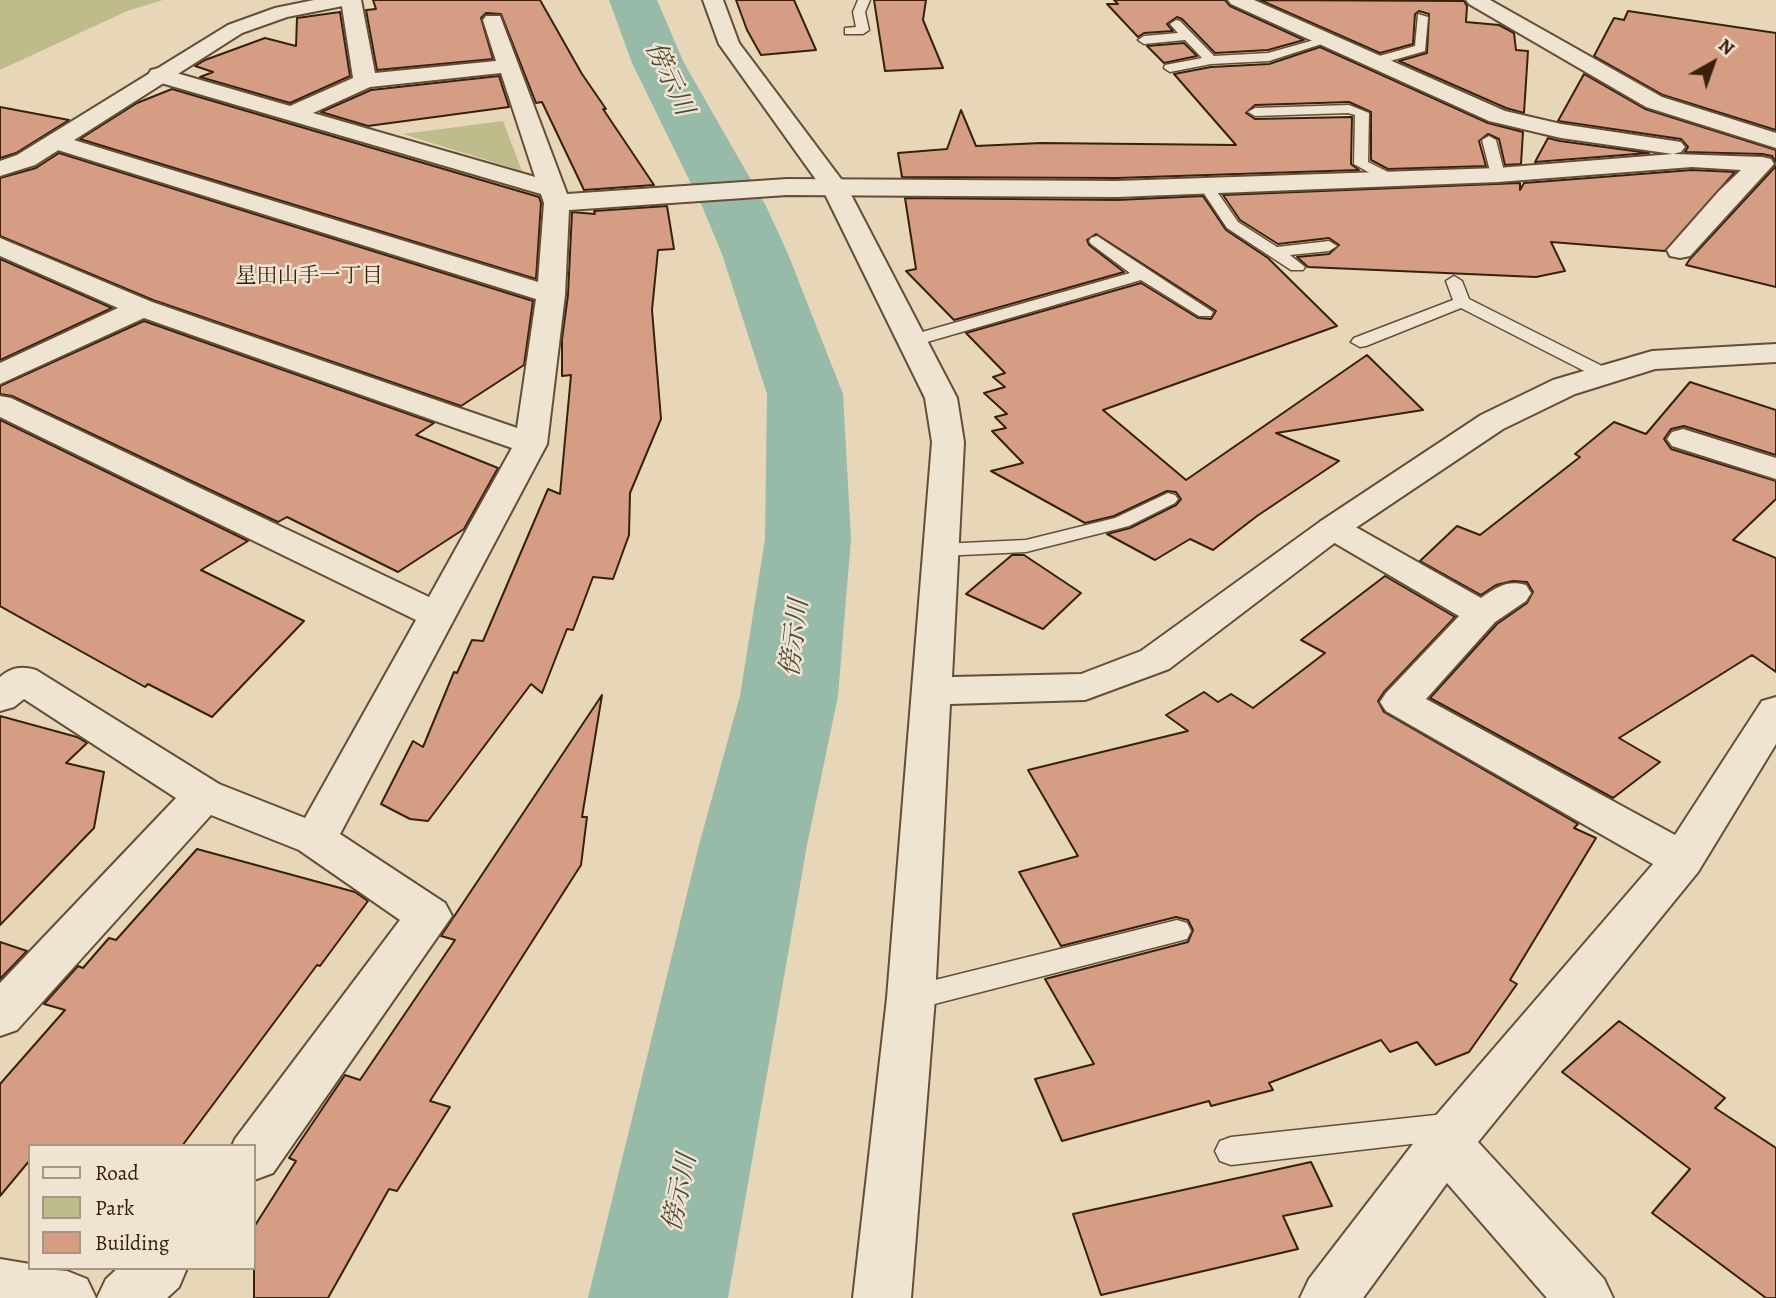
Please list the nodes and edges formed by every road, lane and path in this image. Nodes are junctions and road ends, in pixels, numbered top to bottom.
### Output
1 (349, 0) edge
2 (713, 0) edge
3 (864, 0) edge
4 (1238, 0) edge
5 (1476, 0) edge
6 (1422, 17) dead end
7 (493, 20) dead end
8 (1176, 24) dead end
9 (849, 31) dead end
10 (1187, 36) junction
11 (1144, 40) dead end
12 (1325, 41) junction
13 (1212, 60) junction
14 (1376, 61) junction
15 (509, 66) junction
16 (1171, 68) dead end
17 (159, 75) junction
18 (365, 81) junction
19 (1255, 112) dead end
20 (292, 114) junction
21 (1489, 140) dead end
22 (1776, 141) edge
23 (56, 142) junction
24 (1769, 160) edge
25 (0, 169) edge
26 (1498, 174) junction
27 (1389, 178) junction
28 (1206, 186) junction
29 (834, 187) junction
30 (554, 196) junction
31 (1097, 241) dead end
32 (0, 246) edge
33 (1329, 246) dead end
34 (1680, 250) dead end
35 (1274, 252) junction
36 (1297, 267) dead end
37 (1143, 274) junction
38 (1454, 281) dead end
39 (551, 295) junction
40 (1462, 302) junction
41 (142, 308) junction
42 (1205, 312) dead end
43 (914, 340) junction
44 (1360, 342) dead end
45 (1776, 353) edge
46 (1604, 374) junction
47 (0, 375) edge
48 (0, 405) edge
49 (1684, 439) dead end
50 (531, 444) junction
51 (1776, 469) edge
52 (1168, 499) dead end
53 (1333, 528) junction
54 (941, 550) junction
55 (437, 616) junction
56 (7, 681) edge
57 (931, 691) junction
58 (1776, 711) edge
59 (204, 795) junction
60 (314, 839) junction
61 (1682, 860) junction
62 (1177, 931) dead end
63 (911, 998) junction
64 (0, 1016) edge
65 (1453, 1134) junction
66 (1231, 1151) dead end
67 (256, 1153) edge
68 (157, 1270) edge
69 (0, 1286) edge
70 (67, 1298) edge
71 (126, 1298) edge
72 (882, 1298) edge
73 (1329, 1298) edge
74 (1584, 1298) edge

1 - 17 street
1 - 18 street
2 - 29 street
3 - 9 lane
4 - 12 street
5 - 22 street
6 - 14 lane
7 - 15 street
8 - 10 lane
10 - 11 lane
10 - 13 lane
12 - 13 lane
12 - 14 street
13 - 16 lane
14 - 24 street
15 - 18 street
15 - 30 street
17 - 20 street
17 - 23 street
18 - 20 street
19 - 27 lane
20 - 30 street
21 - 26 lane
23 - 25 street
23 - 39 street
24 - 26 street
24 - 34 street
26 - 27 street
27 - 28 street
28 - 29 street
28 - 35 lane
29 - 30 street
29 - 43 street
30 - 39 street
31 - 37 lane
32 - 41 street
33 - 35 lane
35 - 36 lane
37 - 42 lane
37 - 43 lane
38 - 40 lane
39 - 50 street
40 - 44 lane
40 - 46 lane
41 - 47 street
41 - 50 street
43 - 54 street
45 - 46 street
46 - 53 street
48 - 55 street
49 - 51 street
50 - 55 street
52 - 54 lane
53 - 57 street
53 - 61 street
54 - 57 street
55 - 60 street
56 - 59 street
57 - 63 street
58 - 61 street
59 - 60 street
59 - 64 street
60 - 67 street
61 - 65 street
62 - 63 lane
63 - 72 street
65 - 66 lane
65 - 73 street
65 - 74 street
68 - 71 street
69 - 70 street

